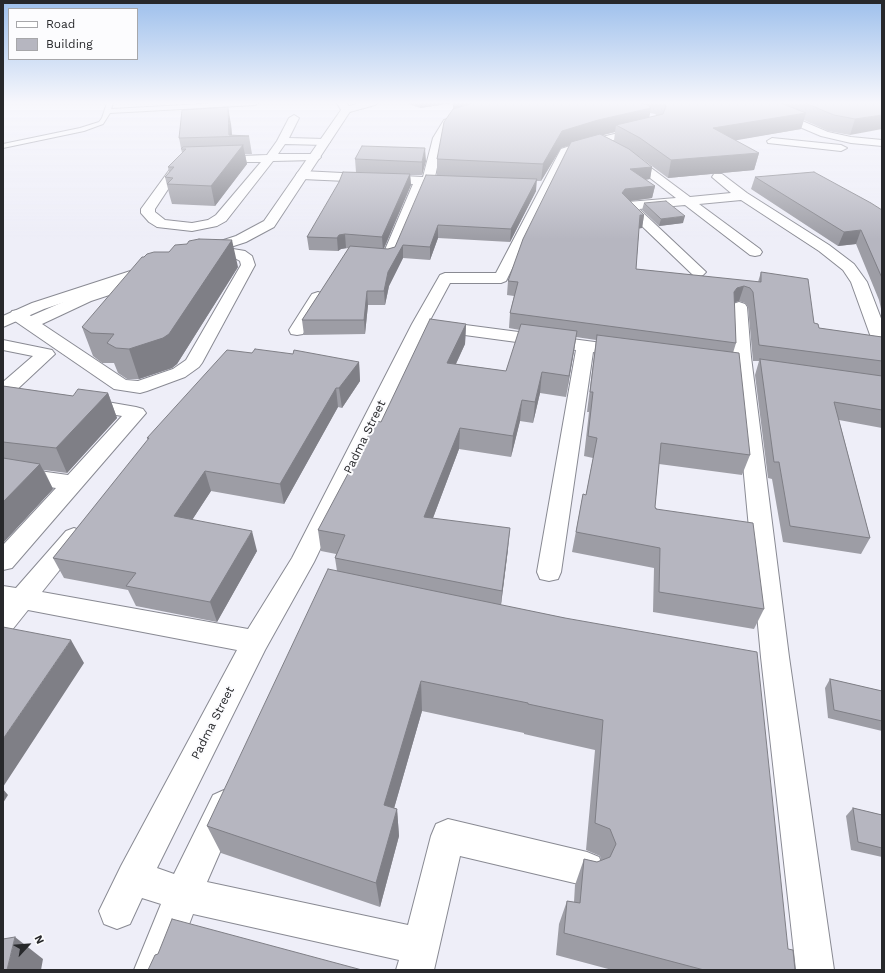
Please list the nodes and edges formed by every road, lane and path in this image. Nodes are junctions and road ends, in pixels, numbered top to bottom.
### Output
1 (277, 148) edge
2 (321, 148) edge
3 (435, 148) edge
4 (575, 148) edge
5 (615, 148) edge
6 (840, 148) edge
7 (882, 153) edge
8 (315, 157) junction
9 (270, 158) junction
10 (302, 175) junction
11 (718, 177) edge
12 (424, 181) junction
13 (467, 183) edge
14 (743, 196) junction
15 (688, 201) junction
16 (755, 252) dead end
17 (353, 253) edge
18 (165, 268) edge
19 (698, 272) dead end
20 (326, 285) edge
21 (739, 307) dead end
22 (24, 319) junction
23 (3, 322) edge
24 (420, 324) junction
25 (297, 330) dead end
26 (882, 342) edge
27 (3, 345) edge
28 (585, 346) junction
29 (640, 353) edge
30 (4, 392) edge
31 (27, 395) edge
32 (66, 401) edge
33 (3, 473) edge
34 (73, 483) junction
35 (88, 521) edge
36 (3, 561) edge
37 (550, 572) dead end
38 (13, 597) edge
39 (3, 622) edge
40 (255, 642) junction
41 (748, 671) edge
42 (236, 780) edge
43 (775, 860) edge
44 (587, 869) edge
45 (133, 878) junction
46 (183, 894) junction
47 (117, 911) dead end
48 (418, 958) edge
49 (153, 970) edge
50 (815, 970) edge

1 - 9 street
2 - 8 street
3 - 12 street
4 - 24 street, Padma Street
5 - 15 street
6 - 7 street
8 - 9 street
8 - 10 street
9 - 9 street
10 - 12 street
10 - 22 street
11 - 14 street
12 - 13 street
12 - 17 street
14 - 15 street
14 - 26 street
15 - 16 street
15 - 19 street
18 - 22 street
20 - 25 street
21 - 50 street
22 - 23 street
24 - 28 street
24 - 40 street, Padma Street
27 - 30 street
28 - 29 street
28 - 37 street
30 - 31 street
32 - 34 street
33 - 34 street
34 - 36 street
35 - 38 street
38 - 39 street
38 - 40 street
40 - 45 street, Padma Street
41 - 43 street
42 - 46 street
44 - 48 street
45 - 46 street
45 - 47 street, Padma Street
46 - 48 street
46 - 49 street

